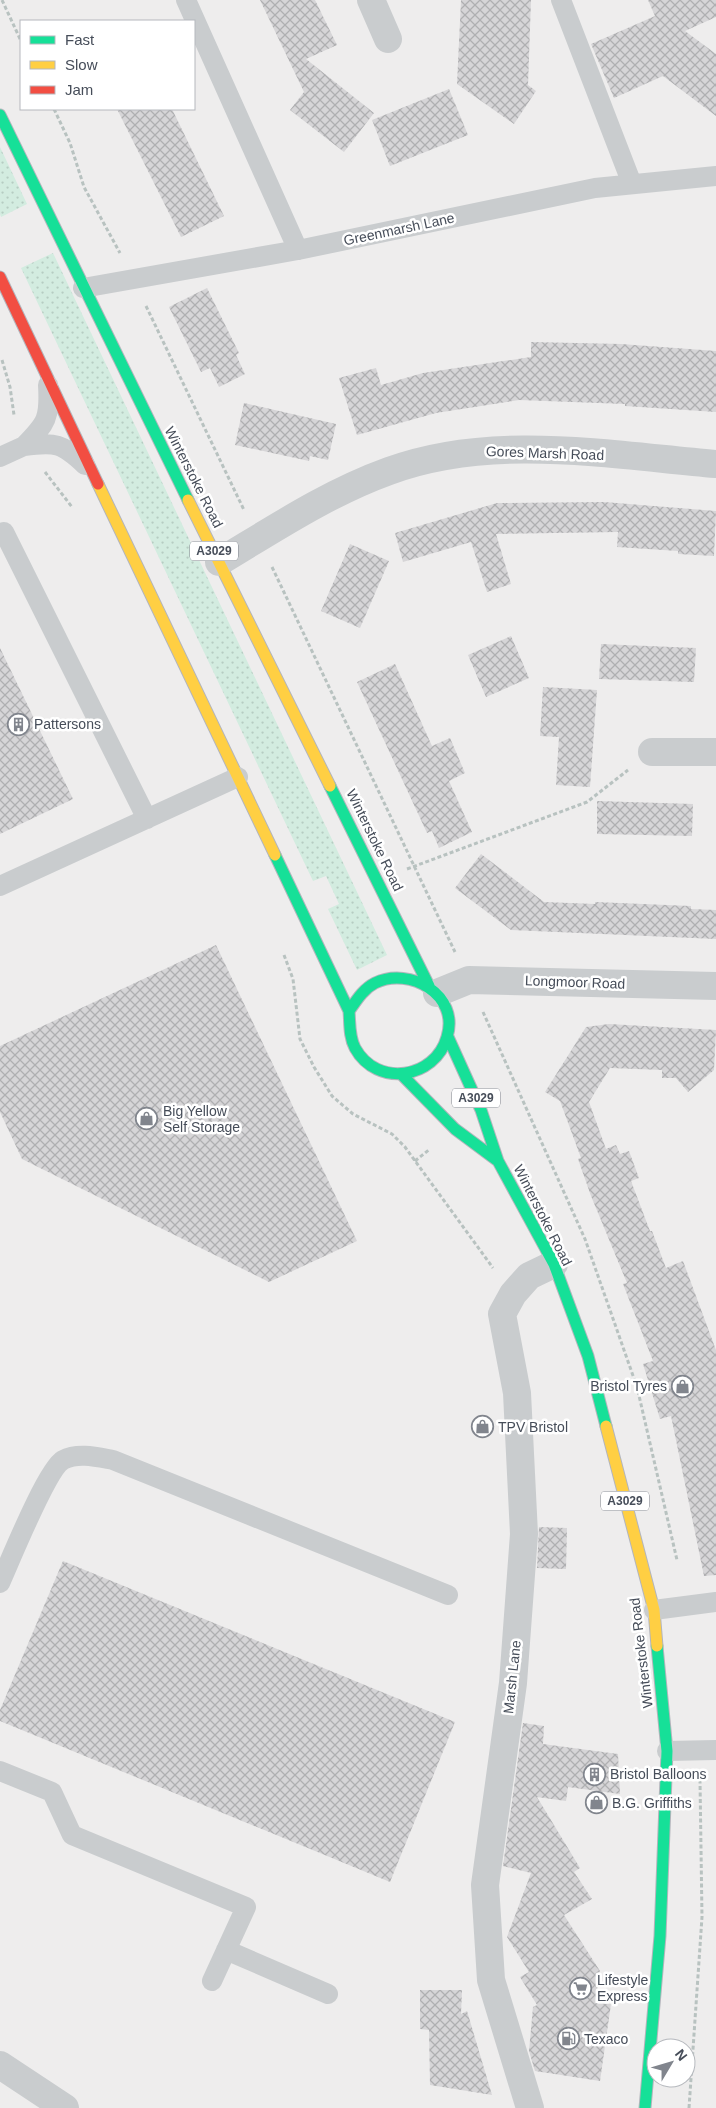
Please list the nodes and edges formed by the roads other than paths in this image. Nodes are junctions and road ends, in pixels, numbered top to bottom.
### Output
1 (186, 0) edge
2 (371, 0) edge
3 (561, 0) edge
4 (195, 20) edge
5 (195, 20) edge
6 (388, 38) dead end
7 (0, 115) edge
8 (716, 176) edge
9 (632, 184) junction
10 (298, 250) junction
11 (0, 277) edge
12 (83, 288) junction
13 (48, 376) junction
14 (24, 446) junction
15 (0, 457) edge
16 (716, 464) edge
17 (94, 473) junction
18 (4, 532) dead end
19 (220, 562) junction
20 (652, 752) road end
21 (716, 752) edge
22 (238, 777) junction
23 (147, 819) junction
24 (0, 886) edge
25 (716, 986) edge
26 (433, 990) junction
27 (349, 1011) junction
28 (448, 1036) junction
29 (402, 1076) junction
30 (498, 1161) junction
31 (554, 1264) junction
32 (0, 1583) edge
33 (448, 1595) dead end
34 (716, 1602) edge
35 (654, 1610) junction
36 (716, 1750) edge
37 (667, 1751) junction
38 (0, 1771) edge
39 (226, 1950) junction
40 (212, 1981) dead end
41 (328, 1994) dead end
42 (0, 2065) edge
43 (65, 2108) edge
44 (530, 2108) edge
45 (645, 2108) edge

1 - 5 lane
2 - 6 street
3 - 9 lane
4 - 10 lane
7 - 12 highway, Winterstoke Road / A3029
8 - 9 lane, Greenmarsh Lane
9 - 10 lane, Greenmarsh Lane
10 - 12 lane, Greenmarsh Lane
11 - 13 highway
12 - 19 highway, Winterstoke Road / A3029
13 - 14 lane
13 - 17 highway
14 - 15 lane
14 - 17 lane
16 - 19 street, Gores Marsh Road
17 - 22 highway
18 - 23 lane
19 - 26 highway, Winterstoke Road / A3029
20 - 21 street
22 - 23 lane
22 - 27 highway
23 - 24 lane
25 - 26 street, Longmoor Road
26 - 27 highway
26 - 28 highway, Winterstoke Road / A3029
27 - 29 highway
28 - 29 highway, Winterstoke Road / A3029
28 - 30 highway, Winterstoke Road / A3029
29 - 30 highway, Winterstoke Road / A3029
30 - 31 highway, Winterstoke Road / A3029
31 - 35 highway, Winterstoke Road / A3029
31 - 44 street, Marsh Lane
32 - 33 lane
34 - 35 lane
35 - 37 highway, Winterstoke Road / A3029
36 - 37 lane
37 - 45 highway, Winterstoke Road / A3029
38 - 39 lane
39 - 40 lane
39 - 41 lane
42 - 43 street

